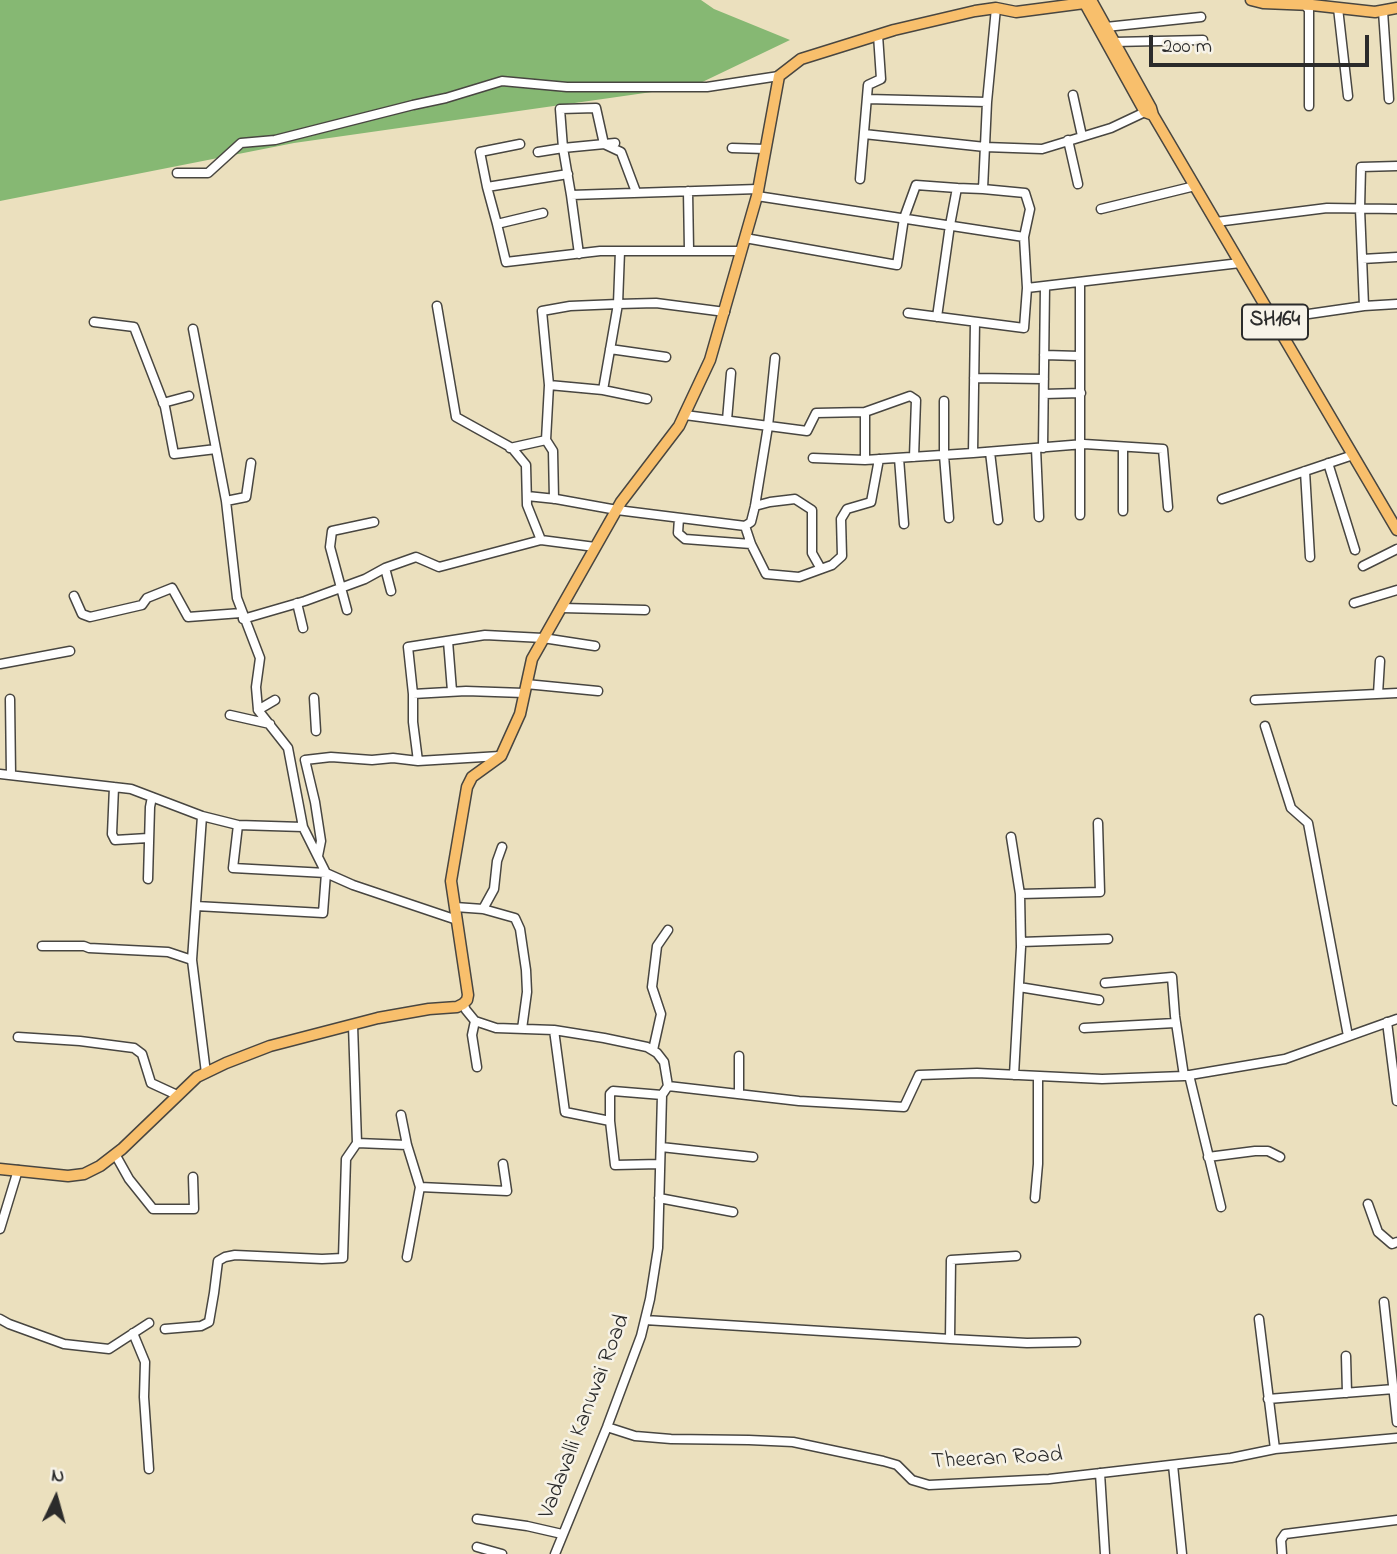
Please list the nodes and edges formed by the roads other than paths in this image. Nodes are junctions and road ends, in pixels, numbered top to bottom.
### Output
1 (1055, 0) edge
2 (1251, 0) edge
3 (1088, 1) edge
4 (1303, 2) edge
5 (1338, 8) junction
6 (1397, 8) edge
7 (1000, 9) junction
8 (1383, 10) junction
9 (1201, 17) dead end
10 (1106, 27) junction
11 (878, 35) junction
12 (1203, 40) dead end
13 (1114, 42) junction
14 (779, 76) junction
15 (1073, 95) dead end
16 (1348, 96) dead end
17 (867, 99) junction
18 (1390, 99) dead end
19 (987, 102) junction
20 (1309, 106) dead end
21 (1149, 113) junction
22 (864, 134) junction
23 (1082, 136) junction
24 (1068, 140) junction
25 (615, 143) dead end
26 (520, 144) dead end
27 (604, 144) junction
28 (985, 147) junction
29 (563, 148) junction
30 (732, 148) dead end
31 (766, 149) junction
32 (538, 152) dead end
33 (1397, 166) edge
34 (177, 173) dead end
35 (568, 174) junction
36 (860, 179) dead end
37 (1078, 184) dead end
38 (1195, 186) junction
39 (487, 187) junction
40 (957, 188) junction
41 (983, 189) junction
42 (688, 191) junction
43 (636, 192) junction
44 (757, 193) junction
45 (571, 195) junction
46 (1101, 209) dead end
47 (1360, 209) junction
48 (1397, 209) edge
49 (543, 213) dead end
50 (904, 218) junction
51 (1216, 222) junction
52 (497, 224) junction
53 (950, 225) junction
54 (1024, 237) junction
55 (744, 239) junction
56 (689, 250) junction
57 (620, 251) junction
58 (741, 251) junction
59 (579, 254) junction
60 (1397, 257) edge
61 (1362, 259) junction
62 (1240, 263) junction
63 (1080, 282) junction
64 (1045, 286) junction
65 (1027, 288) junction
66 (618, 304) junction
67 (1397, 304) edge
68 (437, 306) dead end
69 (1364, 306) junction
70 (724, 312) junction
71 (908, 313) dead end
72 (937, 317) junction
73 (1274, 319) junction
74 (975, 321) junction
75 (94, 322) dead end
76 (193, 329) dead end
77 (610, 349) junction
78 (1044, 355) junction
79 (1080, 356) junction
80 (666, 357) dead end
81 (775, 358) dead end
82 (731, 373) dead end
83 (974, 378) junction
84 (1044, 379) junction
85 (549, 385) junction
86 (603, 390) junction
87 (1080, 393) junction
88 (1044, 394) junction
89 (189, 396) dead end
90 (647, 399) dead end
91 (944, 401) dead end
92 (163, 403) junction
93 (865, 412) junction
94 (685, 415) junction
95 (727, 420) junction
96 (768, 426) junction
97 (546, 440) junction
98 (1081, 445) junction
99 (510, 447) junction
100 (1123, 447) junction
101 (1039, 448) junction
102 (216, 449) junction
103 (990, 452) junction
104 (973, 453) junction
105 (944, 455) junction
106 (1353, 455) junction
107 (914, 457) junction
108 (813, 458) dead end
109 (899, 458) junction
110 (879, 459) junction
111 (865, 460) junction
112 (251, 463) dead end
113 (1328, 463) junction
114 (1305, 471) junction
115 (527, 496) junction
116 (554, 499) junction
117 (1222, 499) dead end
118 (226, 501) junction
119 (755, 506) junction
120 (1167, 507) dead end
121 (617, 510) junction
122 (1123, 511) dead end
123 (1080, 515) dead end
124 (1039, 517) dead end
125 (679, 518) junction
126 (949, 518) dead end
127 (998, 520) dead end
128 (374, 522) dead end
129 (904, 524) dead end
130 (745, 526) junction
131 (1397, 530) edge
132 (541, 540) junction
133 (751, 544) junction
134 (596, 547) junction
135 (1397, 549) edge
136 (1354, 550) dead end
137 (1310, 556) dead end
138 (1363, 566) dead end
139 (385, 568) junction
140 (821, 569) junction
141 (341, 588) junction
142 (1397, 590) edge
143 (391, 591) dead end
144 (74, 596) dead end
145 (297, 603) junction
146 (1354, 603) dead end
147 (562, 608) junction
148 (347, 610) dead end
149 (645, 610) dead end
150 (242, 616) junction
151 (303, 628) dead end
152 (543, 638) junction
153 (448, 641) junction
154 (595, 646) dead end
155 (70, 651) dead end
156 (1380, 661) dead end
157 (0, 664) edge
158 (525, 689) junction
159 (452, 691) junction
160 (598, 691) dead end
161 (1397, 693) edge
162 (413, 694) junction
163 (1378, 694) junction
164 (314, 698) dead end
165 (10, 699) dead end
166 (275, 700) dead end
167 (1255, 700) dead end
168 (258, 710) junction
169 (230, 715) dead end
170 (270, 724) junction
171 (1265, 726) dead end
172 (316, 732) dead end
173 (501, 756) junction
174 (418, 761) junction
175 (0, 774) edge
176 (11, 775) junction
177 (114, 787) junction
178 (152, 797) junction
179 (202, 816) junction
180 (1098, 822) dead end
181 (238, 825) junction
182 (303, 827) junction
183 (1011, 836) dead end
184 (148, 838) junction
185 (502, 847) dead end
186 (318, 856) junction
187 (326, 873) junction
188 (148, 879) dead end
189 (1020, 894) junction
190 (196, 906) junction
191 (455, 907) junction
192 (483, 909) junction
193 (457, 920) junction
194 (667, 930) dead end
195 (1108, 939) dead end
196 (1021, 942) junction
197 (42, 947) dead end
198 (192, 960) junction
199 (1105, 983) dead end
200 (1019, 987) junction
201 (1099, 1000) dead end
202 (463, 1004) junction
203 (1397, 1019) edge
204 (475, 1021) junction
205 (1387, 1022) junction
206 (1175, 1023) junction
207 (353, 1025) junction
208 (1084, 1028) dead end
209 (522, 1029) junction
210 (554, 1030) junction
211 (1348, 1036) junction
212 (18, 1037) dead end
213 (653, 1050) junction
214 (739, 1056) dead end
215 (477, 1067) dead end
216 (206, 1073) junction
217 (1014, 1075) junction
218 (1038, 1076) junction
219 (1186, 1076) junction
220 (668, 1086) junction
221 (738, 1094) junction
222 (177, 1095) junction
223 (662, 1095) junction
224 (1397, 1101) edge
225 (401, 1115) dead end
226 (610, 1121) junction
227 (357, 1143) junction
228 (407, 1145) junction
229 (661, 1147) junction
230 (115, 1154) junction
231 (753, 1157) dead end
232 (1208, 1157) junction
233 (1280, 1157) dead end
234 (503, 1164) dead end
235 (660, 1164) junction
236 (0, 1169) edge
237 (18, 1170) junction
238 (193, 1177) dead end
239 (420, 1187) junction
240 (659, 1198) junction
241 (1035, 1198) dead end
242 (1368, 1204) dead end
243 (1221, 1207) dead end
244 (733, 1212) dead end
245 (0, 1229) edge
246 (1397, 1242) edge
247 (1016, 1256) dead end
248 (407, 1257) dead end
249 (1384, 1302) dead end
250 (0, 1319) edge
251 (1259, 1319) dead end
252 (645, 1320) junction
253 (149, 1323) dead end
254 (165, 1329) dead end
255 (133, 1333) junction
256 (950, 1339) junction
257 (1076, 1342) dead end
258 (1346, 1356) dead end
259 (1394, 1389) junction
260 (1347, 1392) junction
261 (1268, 1399) junction
262 (1397, 1422) edge
263 (607, 1427) junction
264 (1397, 1438) edge
265 (1275, 1449) junction
266 (1173, 1465) junction
267 (149, 1469) dead end
268 (1100, 1473) junction
269 (477, 1519) dead end
270 (1397, 1520) edge
271 (562, 1534) junction
272 (477, 1546) dead end
273 (502, 1554) edge
274 (555, 1554) edge
275 (1105, 1554) edge
276 (1182, 1554) edge
277 (1282, 1554) edge

1 - 7 main road
2 - 4 main road
3 - 7 main road
3 - 10 main road
3 - 21 main road, SH164
4 - 5 main road
4 - 20 street
5 - 8 main road
5 - 16 street
6 - 8 main road
7 - 11 main road
7 - 19 street
8 - 18 street
9 - 10 street
10 - 13 main road
11 - 14 main road
11 - 17 street
12 - 13 street
13 - 21 main road
14 - 31 main road
14 - 34 street
15 - 23 street
17 - 19 street
17 - 22 street
19 - 28 street
21 - 23 street
21 - 38 main road, SH164
22 - 28 street
22 - 36 street
23 - 24 street
24 - 28 street
24 - 37 street
25 - 27 street
26 - 39 street
27 - 29 street
27 - 29 street
27 - 43 street
28 - 41 street
29 - 32 street
29 - 35 street
30 - 31 street
31 - 44 main road
33 - 47 street
35 - 39 street
35 - 45 street
38 - 46 street
38 - 51 main road, SH164
39 - 52 street
40 - 41 street
40 - 50 street
40 - 53 street
41 - 54 street
42 - 43 street
42 - 44 street
42 - 56 street
43 - 45 street
44 - 50 street
44 - 55 main road
45 - 59 street
47 - 48 street
47 - 51 street
47 - 61 street
49 - 52 street
50 - 53 street
50 - 55 street
51 - 62 main road, SH164
52 - 59 street
53 - 54 street
53 - 72 street
54 - 65 street
55 - 58 main road
56 - 57 street
56 - 58 street
57 - 59 street
57 - 66 street
58 - 70 main road
60 - 61 street
61 - 69 street
62 - 63 street
62 - 73 main road, SH164
63 - 64 street
63 - 79 street
64 - 65 street
64 - 78 street
65 - 74 street
66 - 70 street
66 - 77 street
66 - 85 street
67 - 69 street
68 - 99 street
69 - 73 street
70 - 94 main road
71 - 72 street
72 - 74 street
73 - 106 main road, SH164
74 - 83 street
75 - 92 street
76 - 102 street
77 - 80 street
77 - 86 street
78 - 79 street
78 - 84 street
79 - 87 street
81 - 96 street
82 - 95 street
83 - 84 street
83 - 104 street
84 - 88 street
85 - 86 street
85 - 97 street
86 - 90 street
87 - 88 street
87 - 98 street
88 - 101 street
89 - 92 street
91 - 105 street
92 - 102 street
93 - 96 street
93 - 107 street
93 - 111 street
94 - 95 street
94 - 121 main road
95 - 96 street
96 - 119 street
97 - 99 street
97 - 116 street
98 - 100 street
98 - 101 street
98 - 123 street
99 - 115 street
100 - 120 street
100 - 122 street
101 - 103 street
101 - 124 street
102 - 118 street
103 - 104 street
103 - 127 street
104 - 105 street
105 - 107 street
105 - 126 street
106 - 113 street
106 - 131 main road, SH164
107 - 109 street
108 - 111 street
109 - 110 street
109 - 129 street
110 - 111 street
110 - 140 street
112 - 118 street
113 - 114 street
113 - 136 street
114 - 117 street
114 - 137 street
115 - 116 street
115 - 132 street
116 - 121 street
118 - 150 street
119 - 130 street
119 - 140 street
121 - 125 street
121 - 134 main road
125 - 130 street
125 - 133 street
128 - 141 street
130 - 133 street
132 - 134 street
132 - 139 street
133 - 140 street
134 - 147 main road
135 - 138 street
139 - 141 street
139 - 143 street
141 - 145 street
141 - 148 street
142 - 146 street
144 - 150 street
145 - 150 street
145 - 151 street
147 - 149 street
147 - 152 main road
150 - 168 street
152 - 153 street
152 - 154 street
152 - 158 main road
153 - 159 street
153 - 162 street
155 - 157 street
156 - 163 street
158 - 159 street
158 - 160 street
158 - 173 main road
159 - 162 street
161 - 163 street
162 - 174 street
163 - 167 street
164 - 172 street
165 - 176 street
166 - 168 street
168 - 170 street
169 - 170 street
170 - 182 street
171 - 211 street
173 - 174 street
173 - 191 main road
174 - 186 street
175 - 176 street
176 - 177 street
177 - 178 street
177 - 184 street
178 - 179 street
178 - 184 street
179 - 181 street
179 - 190 street
180 - 189 street
181 - 182 street
181 - 187 street
182 - 186 street
183 - 189 street
184 - 188 street
185 - 192 street
186 - 187 street
187 - 190 street
187 - 193 street
189 - 196 street
190 - 198 street
191 - 192 street
191 - 193 main road
192 - 209 street
193 - 202 main road
194 - 213 street
195 - 196 street
196 - 200 street
197 - 198 street
198 - 216 street
199 - 206 street
200 - 201 street
200 - 217 street
202 - 204 street
202 - 207 main road
203 - 205 street
204 - 209 street
204 - 215 street
205 - 211 street
205 - 224 street
206 - 208 street
206 - 219 street
207 - 216 main road
207 - 227 street
209 - 210 street
210 - 213 street
210 - 226 street
211 - 219 street
212 - 222 street
213 - 220 street
214 - 221 street
216 - 222 main road
217 - 218 street
217 - 221 street
218 - 219 street
218 - 241 street
219 - 232 street
220 - 221 street
220 - 223 street
222 - 230 main road
223 - 226 street
223 - 229 street, Vadavalli Kanuvai Road
225 - 228 street
226 - 235 street
227 - 228 street
227 - 254 street
228 - 239 street
229 - 231 street
229 - 235 street, Vadavalli Kanuvai Road
230 - 237 main road
230 - 238 street
232 - 233 street
232 - 243 street
234 - 239 street
235 - 240 street, Vadavalli Kanuvai Road
236 - 237 main road
237 - 245 street
239 - 248 street
240 - 244 street
240 - 252 street, Vadavalli Kanuvai Road
242 - 246 street
247 - 256 street
249 - 259 street
250 - 255 street
251 - 261 street
252 - 256 street
252 - 263 street, Vadavalli Kanuvai Road
253 - 255 street
255 - 267 street
256 - 257 street
258 - 260 street
259 - 260 street
259 - 262 street
260 - 261 street
261 - 265 street
263 - 268 street, Theeran Road
263 - 271 street, Vadavalli Kanuvai Road
264 - 265 street, Theeran Road
265 - 266 street, Theeran Road
266 - 268 street, Theeran Road
266 - 276 street
268 - 275 street
269 - 271 street
270 - 277 street
271 - 274 street, Vadavalli Kanuvai Road
272 - 273 street

